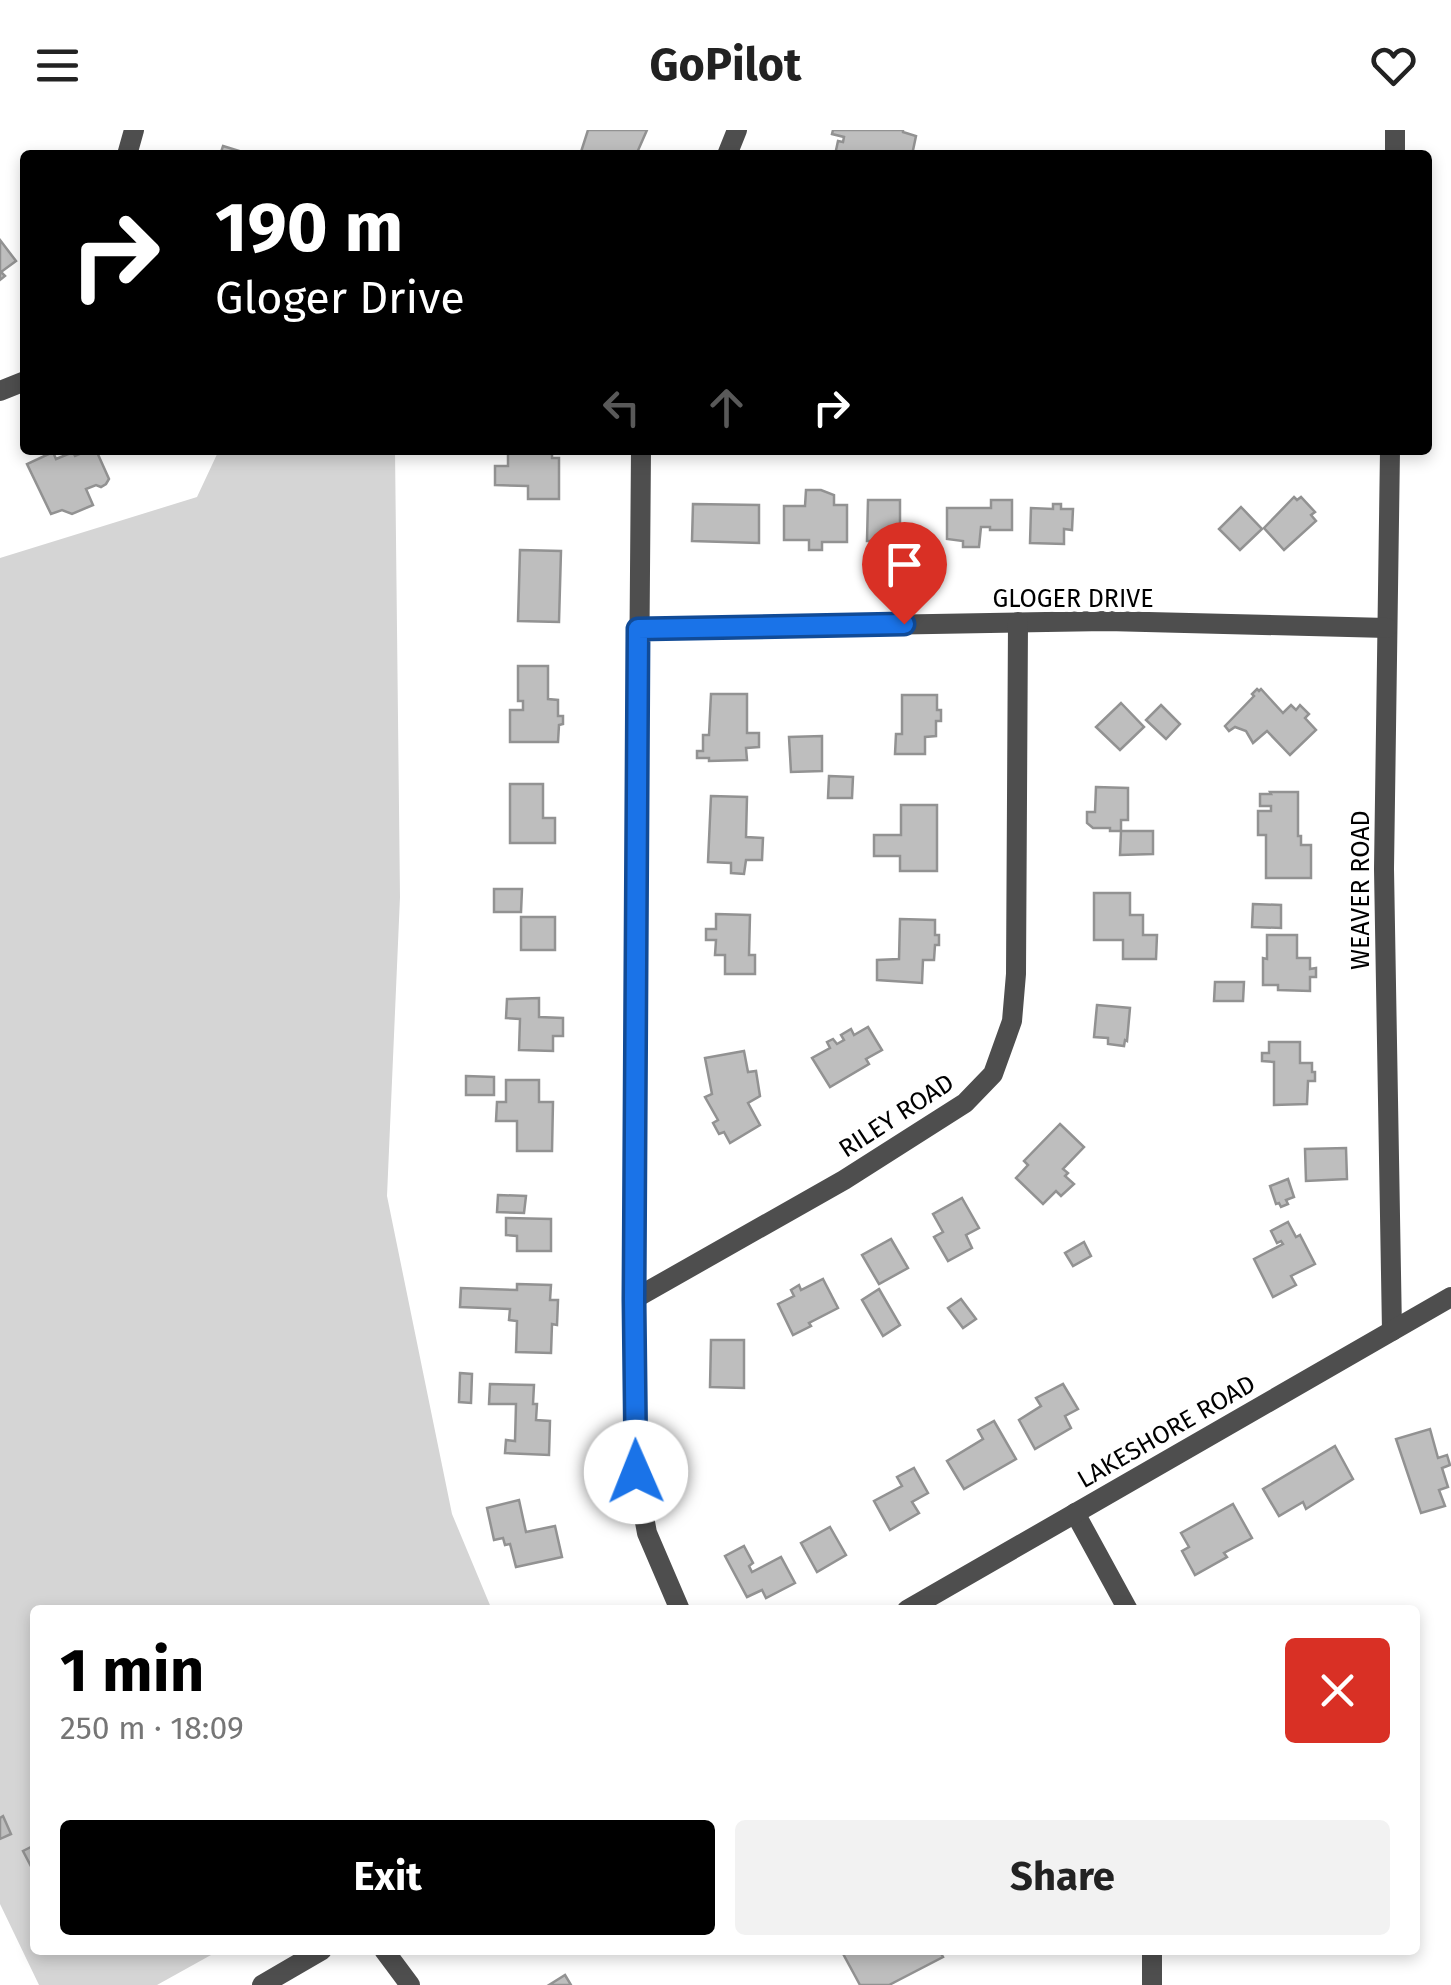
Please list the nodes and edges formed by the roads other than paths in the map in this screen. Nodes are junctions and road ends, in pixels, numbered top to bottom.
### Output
1 (641, 455) edge
2 (1390, 455) edge
3 (1018, 622) junction
4 (1387, 628) junction
5 (638, 629) junction
6 (1451, 1297) edge
7 (634, 1299) junction
8 (1392, 1330) junction
9 (1075, 1513) junction
10 (678, 1605) edge
11 (916, 1605) edge
12 (1125, 1605) edge
13 (313, 1955) edge
14 (388, 1955) edge
15 (1152, 1955) edge
16 (262, 1985) edge
17 (410, 1985) edge
18 (1152, 1985) edge

1 - 5 street
2 - 4 street, WEAVER ROAD
3 - 4 street, GLOGER DRIVE
3 - 5 street, GLOGER DRIVE
3 - 7 street, RILEY ROAD
4 - 8 street, WEAVER ROAD
5 - 7 street
6 - 8 street, LAKESHORE ROAD
7 - 10 street
8 - 9 street, LAKESHORE ROAD
9 - 11 street, LAKESHORE ROAD
9 - 12 street
13 - 16 street
14 - 17 street
15 - 18 street

